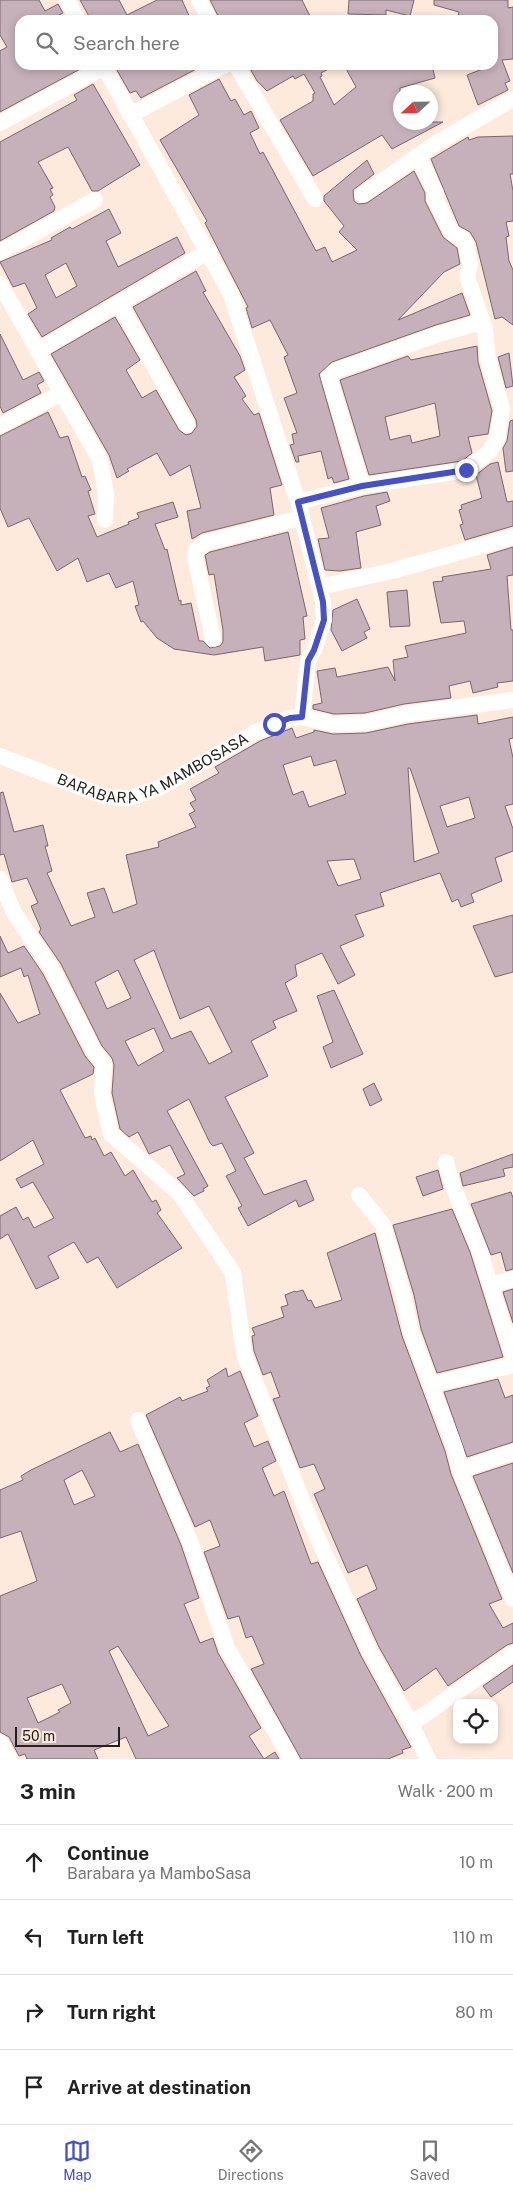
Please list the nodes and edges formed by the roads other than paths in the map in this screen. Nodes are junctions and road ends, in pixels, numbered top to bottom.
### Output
1 (67, 0) edge
2 (199, 0) edge
3 (75, 15) edge
4 (207, 15) edge
5 (96, 70) edge
6 (105, 70) edge
7 (215, 70) edge
8 (239, 70) edge
9 (513, 99) edge
10 (130, 114) junction
11 (0, 124) edge
12 (418, 156) junction
13 (362, 195) dead end
14 (315, 199) dead end
15 (95, 200) dead end
16 (0, 252) edge
17 (209, 252) junction
18 (0, 284) edge
19 (119, 303) junction
20 (482, 322) junction
21 (38, 350) junction
22 (62, 393) junction
23 (187, 425) dead end
24 (0, 426) edge
25 (362, 486) junction
26 (300, 510) junction
27 (105, 520) dead end
28 (513, 537) edge
29 (319, 587) junction
30 (214, 639) dead end
31 (513, 700) edge
32 (302, 717) junction
33 (0, 756) edge
34 (0, 879) edge
35 (446, 1162) dead end
36 (359, 1195) dead end
37 (513, 1279) edge
38 (490, 1285) junction
39 (513, 1356) edge
40 (513, 1365) edge
41 (431, 1385) junction
42 (138, 1420) dead end
43 (513, 1452) edge
44 (460, 1470) junction
45 (513, 1599) edge
46 (513, 1653) edge
47 (411, 1724) junction
48 (0, 1742) edge
49 (10, 1759) edge
50 (291, 1759) edge
51 (428, 1759) edge

1 - 3 street
2 - 4 street
5 - 11 street
6 - 10 street
7 - 10 street
8 - 14 street
9 - 12 street
10 - 17 street
12 - 13 street
12 - 20 street
15 - 16 street
17 - 19 street
17 - 26 street
18 - 21 street
19 - 21 street
19 - 23 street
20 - 25 street
20 - 25 street
21 - 22 street
22 - 24 street
22 - 27 street
25 - 26 street
26 - 29 street
26 - 30 street
28 - 29 street
29 - 32 street
31 - 32 street, BARABARA YA MAMBOSASA
32 - 33 street, BARABARA YA MAMBOSASA
34 - 47 street
35 - 38 street
36 - 41 street
37 - 38 street
38 - 39 street
40 - 41 street
41 - 44 street
42 - 50 street
43 - 44 street
44 - 45 street
46 - 47 street
47 - 51 street
48 - 49 street

